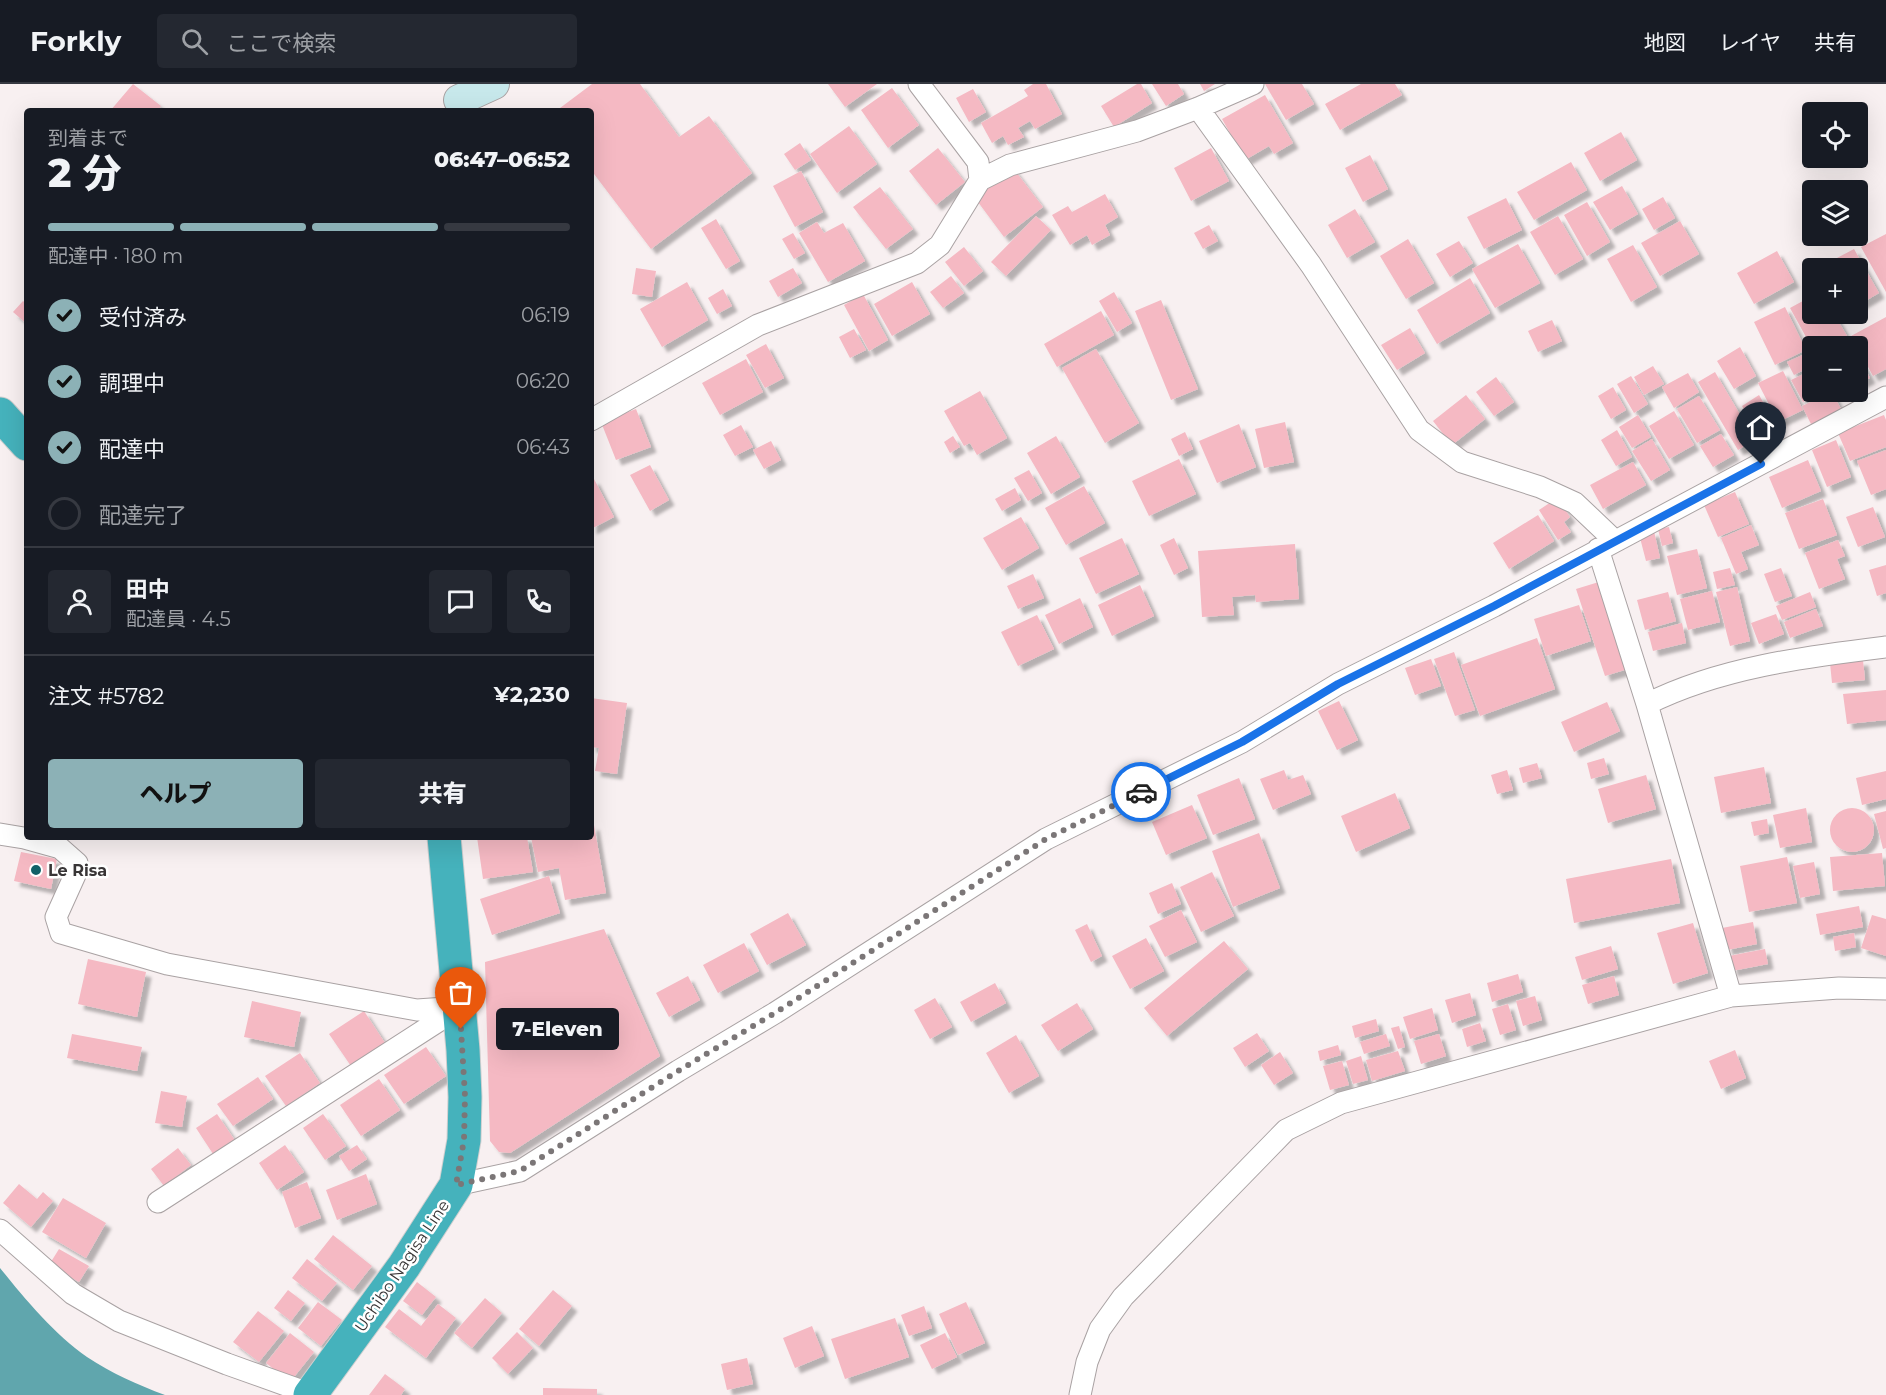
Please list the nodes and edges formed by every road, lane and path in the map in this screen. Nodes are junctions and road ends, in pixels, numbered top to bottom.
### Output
1 (494, 84) edge
2 (919, 84) edge
3 (1253, 84) edge
4 (458, 98) edge
5 (1198, 108) junction
6 (980, 180) junction
7 (1886, 397) edge
8 (0, 414) edge
9 (594, 418) edge
10 (24, 441) edge
11 (1606, 545) junction
12 (1886, 647) edge
13 (1647, 704) junction
14 (0, 834) edge
15 (24, 838) edge
16 (31, 840) edge
17 (444, 840) edge
18 (1886, 989) edge
19 (1731, 996) junction
20 (460, 1007) junction
21 (456, 1185) junction
22 (158, 1202) dead end
23 (0, 1230) edge
24 (311, 1395) edge
25 (1080, 1395) edge

1 - 4 street
2 - 6 street
3 - 5 street
5 - 6 street
5 - 11 street
6 - 9 street
7 - 11 street
8 - 10 highway
11 - 13 street
11 - 21 street
12 - 13 street
13 - 19 street
14 - 15 street
16 - 20 street
17 - 20 highway, Uchibo Nagisa Line
18 - 19 street
19 - 25 street
20 - 21 highway, Uchibo Nagisa Line
20 - 22 street
21 - 24 highway, Uchibo Nagisa Line
23 - 24 street

